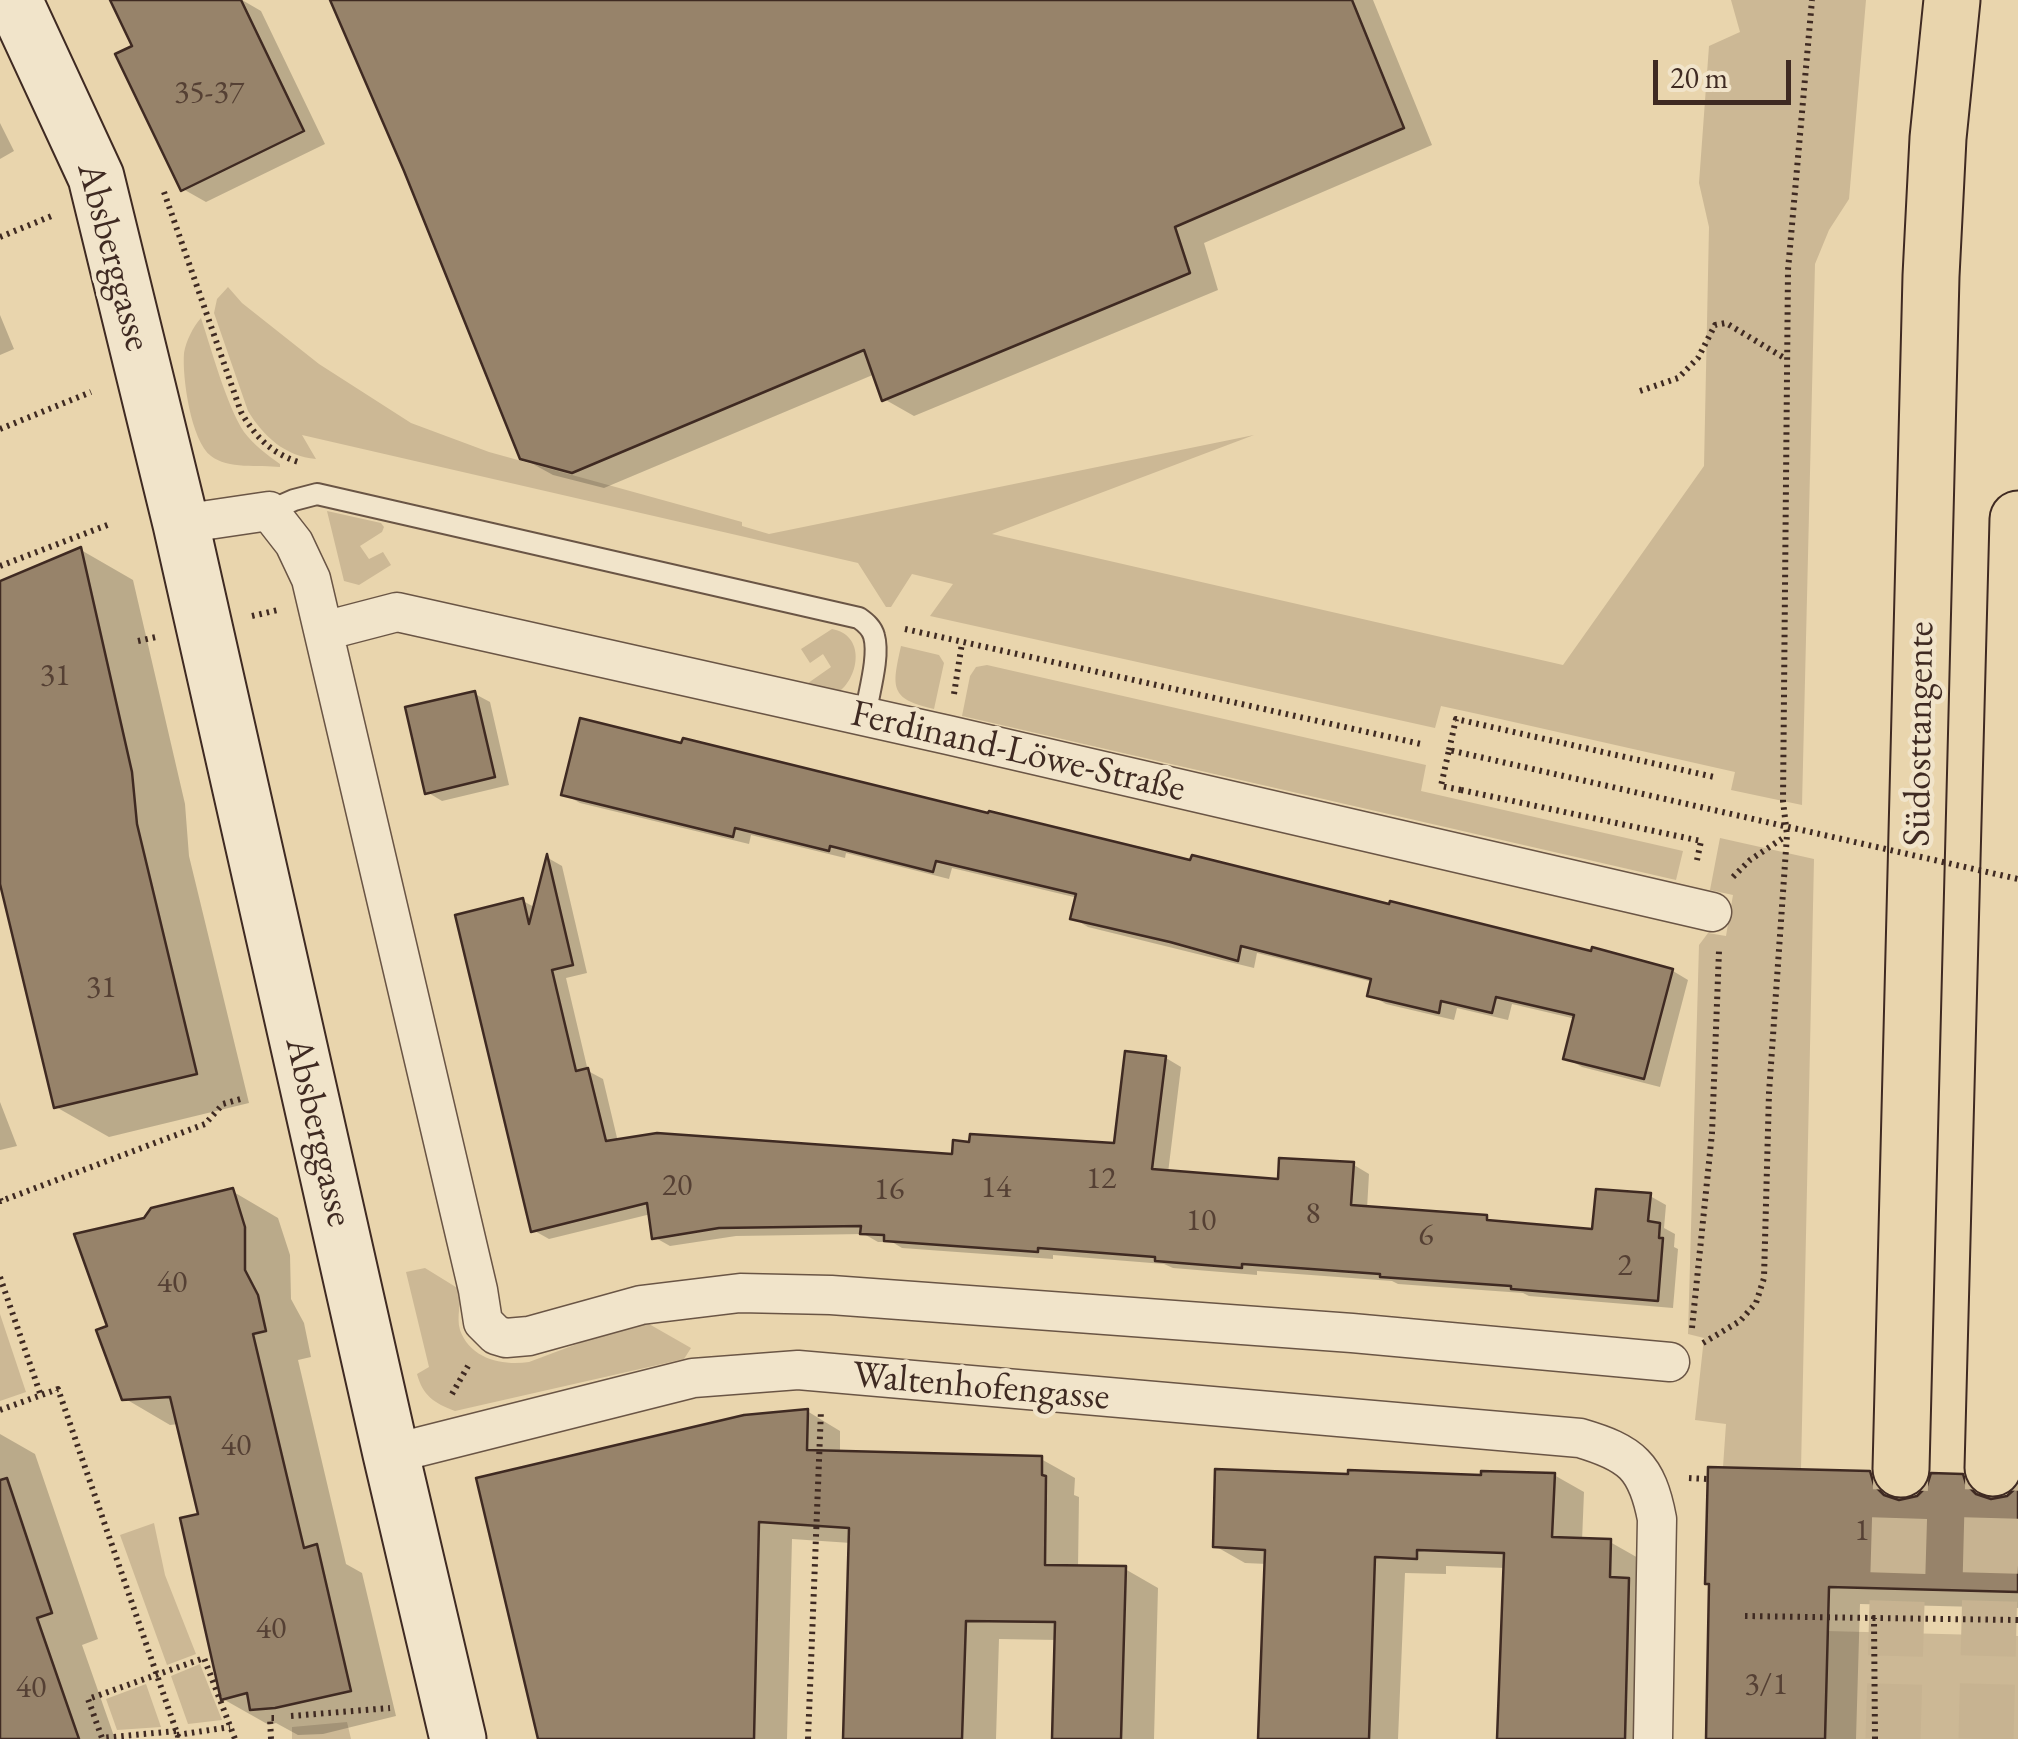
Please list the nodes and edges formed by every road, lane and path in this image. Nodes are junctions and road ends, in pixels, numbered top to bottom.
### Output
1 (14, 0) edge
2 (1812, 0) edge
3 (1952, 0) edge
4 (164, 192) dead end
5 (55, 215) dead end
6 (0, 237) edge
7 (1788, 360) junction
8 (1640, 391) dead end
9 (91, 392) dead end
10 (0, 429) edge
11 (317, 494) junction
12 (270, 510) junction
13 (2018, 520) edge
14 (110, 524) dead end
15 (181, 524) junction
16 (0, 566) edge
17 (320, 616) junction
18 (858, 618) junction
19 (204, 626) junction
20 (138, 641) dead end
21 (865, 717) junction
22 (1421, 744) dead end
23 (1449, 750) junction
24 (1714, 777) dead end
25 (1787, 835) junction
26 (1698, 856) dead end
27 (2018, 879) edge
28 (1712, 912) junction
29 (244, 1098) dead end
30 (0, 1202) edge
31 (0, 1276) edge
32 (1680, 1356) junction
33 (822, 1373) junction
34 (41, 1396) junction
35 (0, 1410) edge
36 (390, 1454) junction
37 (1993, 1468) tunnel mouth
38 (1901, 1469) tunnel mouth
39 (1745, 1616) dead end
40 (1874, 1618) junction
41 (2018, 1620) edge
42 (157, 1675) junction
43 (390, 1708) dead end
44 (290, 1716) dead end
45 (275, 1718) dead end
46 (231, 1727) junction
47 (177, 1735) edge
48 (236, 1739) edge
49 (271, 1739) edge
50 (458, 1739) edge
51 (808, 1739) edge
52 (1652, 1739) edge
53 (1875, 1739) edge

1 - 15 street, Absberggasse
2 - 7 path
3 - 38 highway, Südosttangente
4 - 11 path
5 - 6 path
7 - 8 path
7 - 25 path
9 - 10 path
11 - 12 lane
11 - 18 lane
12 - 15 street
12 - 17 street
13 - 37 highway
14 - 16 path
15 - 19 street, Absberggasse
17 - 19 path
17 - 21 street, Ferdinand-Löwe-Straße
17 - 32 street
18 - 21 lane
18 - 22 path
19 - 20 path
19 - 36 street, Absberggasse
21 - 28 street, Ferdinand-Löwe-Straße
23 - 24 path
23 - 26 path, bridge
23 - 27 path, bridge
25 - 28 path
25 - 32 path
28 - 32 path
29 - 30 path
31 - 34 path
33 - 36 street, Waltenhofengasse
33 - 51 path
33 - 52 street, Waltenhofengasse
34 - 35 path
34 - 42 path
36 - 50 street, Absberggasse
39 - 40 path
40 - 41 path
40 - 53 path
42 - 46 path
42 - 47 path
42 - 47 path
43 - 44 path
45 - 49 path
46 - 47 path
46 - 48 path

